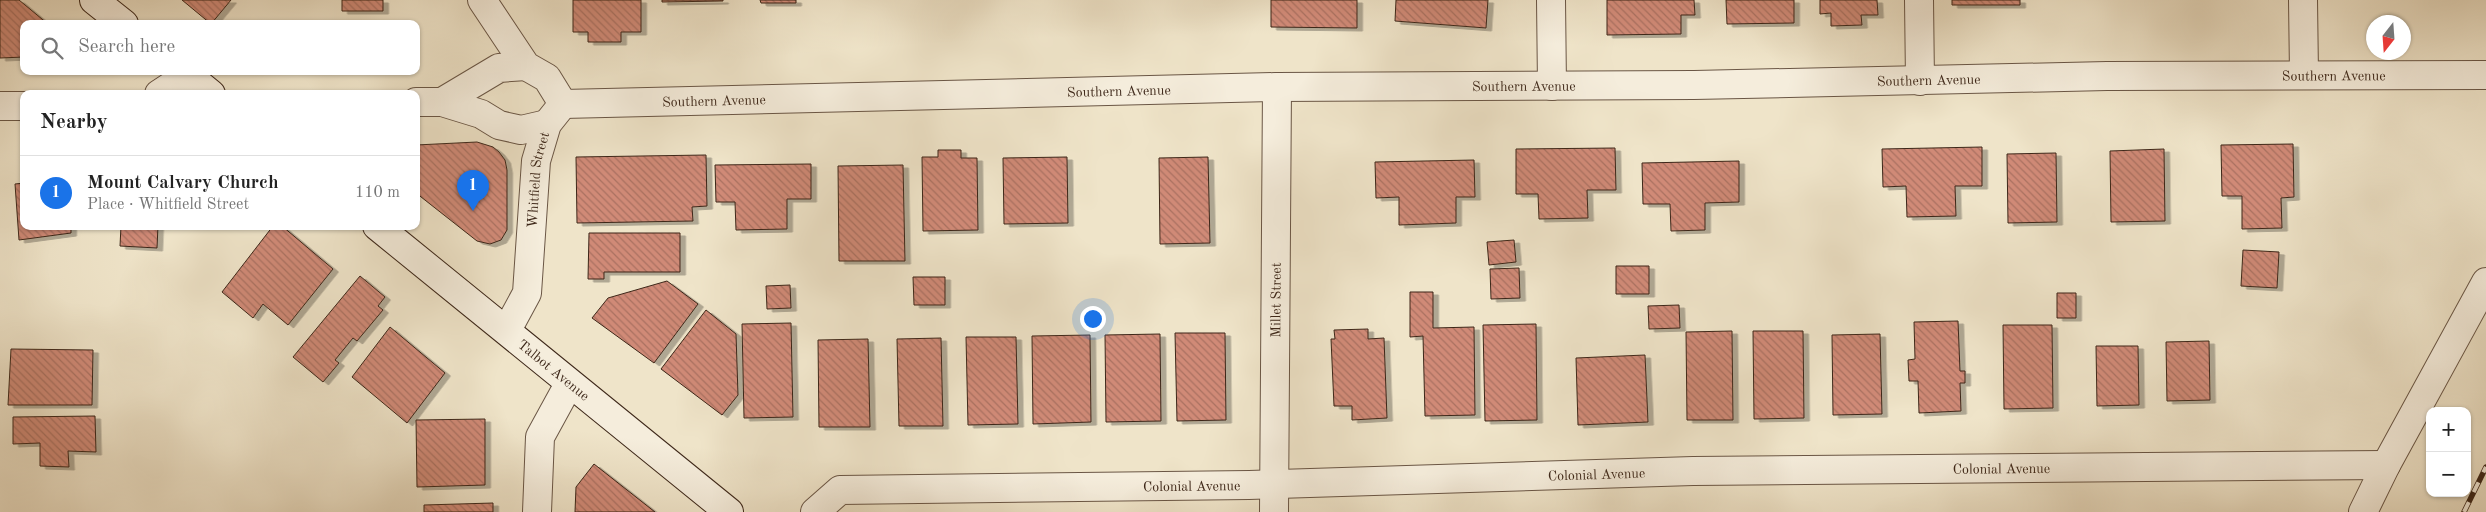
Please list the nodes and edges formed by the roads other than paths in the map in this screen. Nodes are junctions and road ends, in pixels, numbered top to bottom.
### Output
1 (94, 0) edge
2 (482, 0) edge
3 (1551, 0) edge
4 (1919, 0) edge
5 (2303, 0) edge
6 (119, 20) edge
7 (526, 66) junction
8 (2304, 74) junction
9 (183, 75) edge
10 (188, 75) edge
11 (2486, 75) edge
12 (1920, 80) junction
13 (1552, 86) junction
14 (1277, 87) junction
15 (164, 90) edge
16 (206, 90) edge
17 (429, 102) edge
18 (0, 106) edge
19 (20, 106) edge
20 (555, 114) junction
21 (383, 230) edge
22 (2486, 282) edge
23 (507, 330) junction
24 (569, 384) junction
25 (2386, 466) junction
26 (1273, 484) junction
27 (537, 512) edge
28 (729, 512) edge
29 (815, 512) edge
30 (1274, 512) edge
31 (2363, 512) edge

1 - 6 street
2 - 7 street
3 - 13 street
4 - 12 street
5 - 8 street
7 - 17 street, Southern Avenue
7 - 20 street
8 - 11 street, Southern Avenue
8 - 12 street, Southern Avenue
9 - 15 street
10 - 16 street
12 - 13 street, Southern Avenue
13 - 14 street, Southern Avenue
14 - 20 street, Southern Avenue
14 - 26 street, Millet Street
17 - 20 street, Southern Avenue
18 - 19 street
20 - 23 street, Whitfield Street
21 - 23 street, Talbot Avenue
22 - 25 street
23 - 24 street, Talbot Avenue
24 - 27 street
24 - 28 street, Talbot Avenue
25 - 26 street, Colonial Avenue
25 - 31 street
26 - 29 street, Colonial Avenue
26 - 30 street, Millet Street

